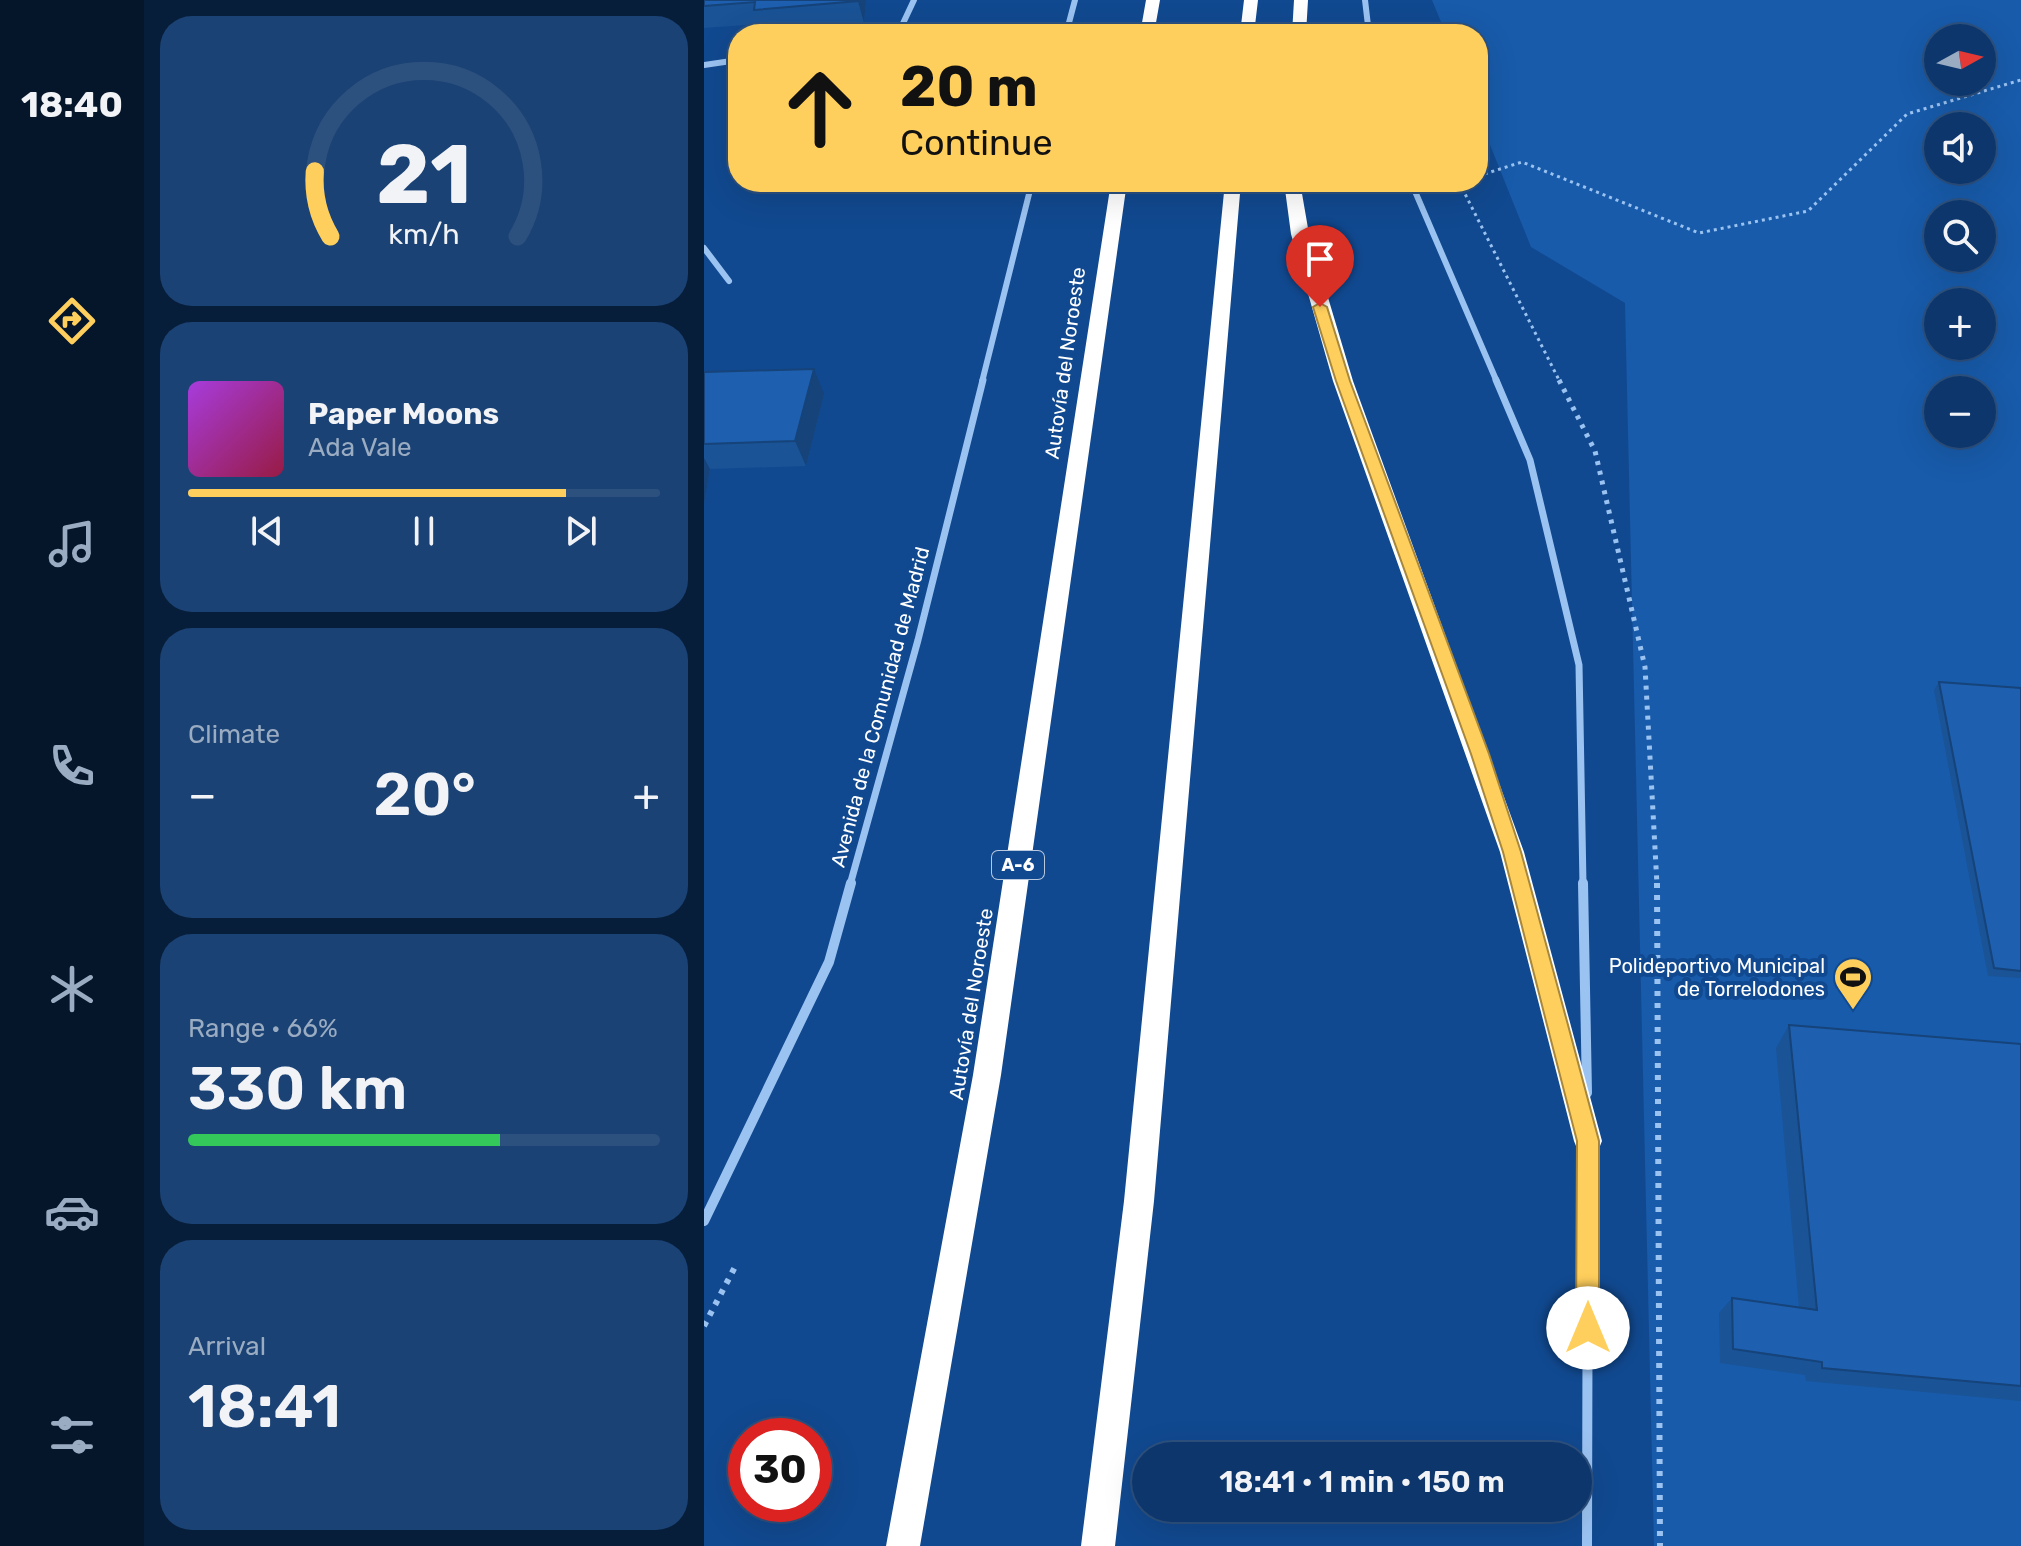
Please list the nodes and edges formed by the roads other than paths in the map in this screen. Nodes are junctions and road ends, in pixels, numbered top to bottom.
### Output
1 (914, 0) edge
2 (1075, 0) edge
3 (1153, 0) edge
4 (1251, 0) edge
5 (1301, 0) edge
6 (1365, 0) edge
7 (903, 24) edge
8 (1069, 24) edge
9 (1149, 24) edge
10 (1248, 24) edge
11 (1300, 24) edge
12 (1368, 24) edge
13 (728, 61) edge
14 (704, 65) edge
15 (1030, 192) edge
16 (1118, 192) edge
17 (1232, 192) edge
18 (1294, 192) edge
19 (1415, 192) edge
20 (704, 248) edge
21 (729, 281) dead end
22 (1588, 1141) junction
23 (704, 1221) edge
24 (903, 1546) edge
25 (1098, 1546) edge
26 (1587, 1546) edge

1 - 7 street
2 - 8 street
3 - 9 highway
4 - 10 highway
5 - 11 highway
6 - 12 street
13 - 14 street
15 - 23 street, Avenida de la Comunidad de Madrid
16 - 24 highway, Autovía del Noroeste / A-6
17 - 25 highway
18 - 22 highway
19 - 22 street
20 - 21 street
22 - 26 street

